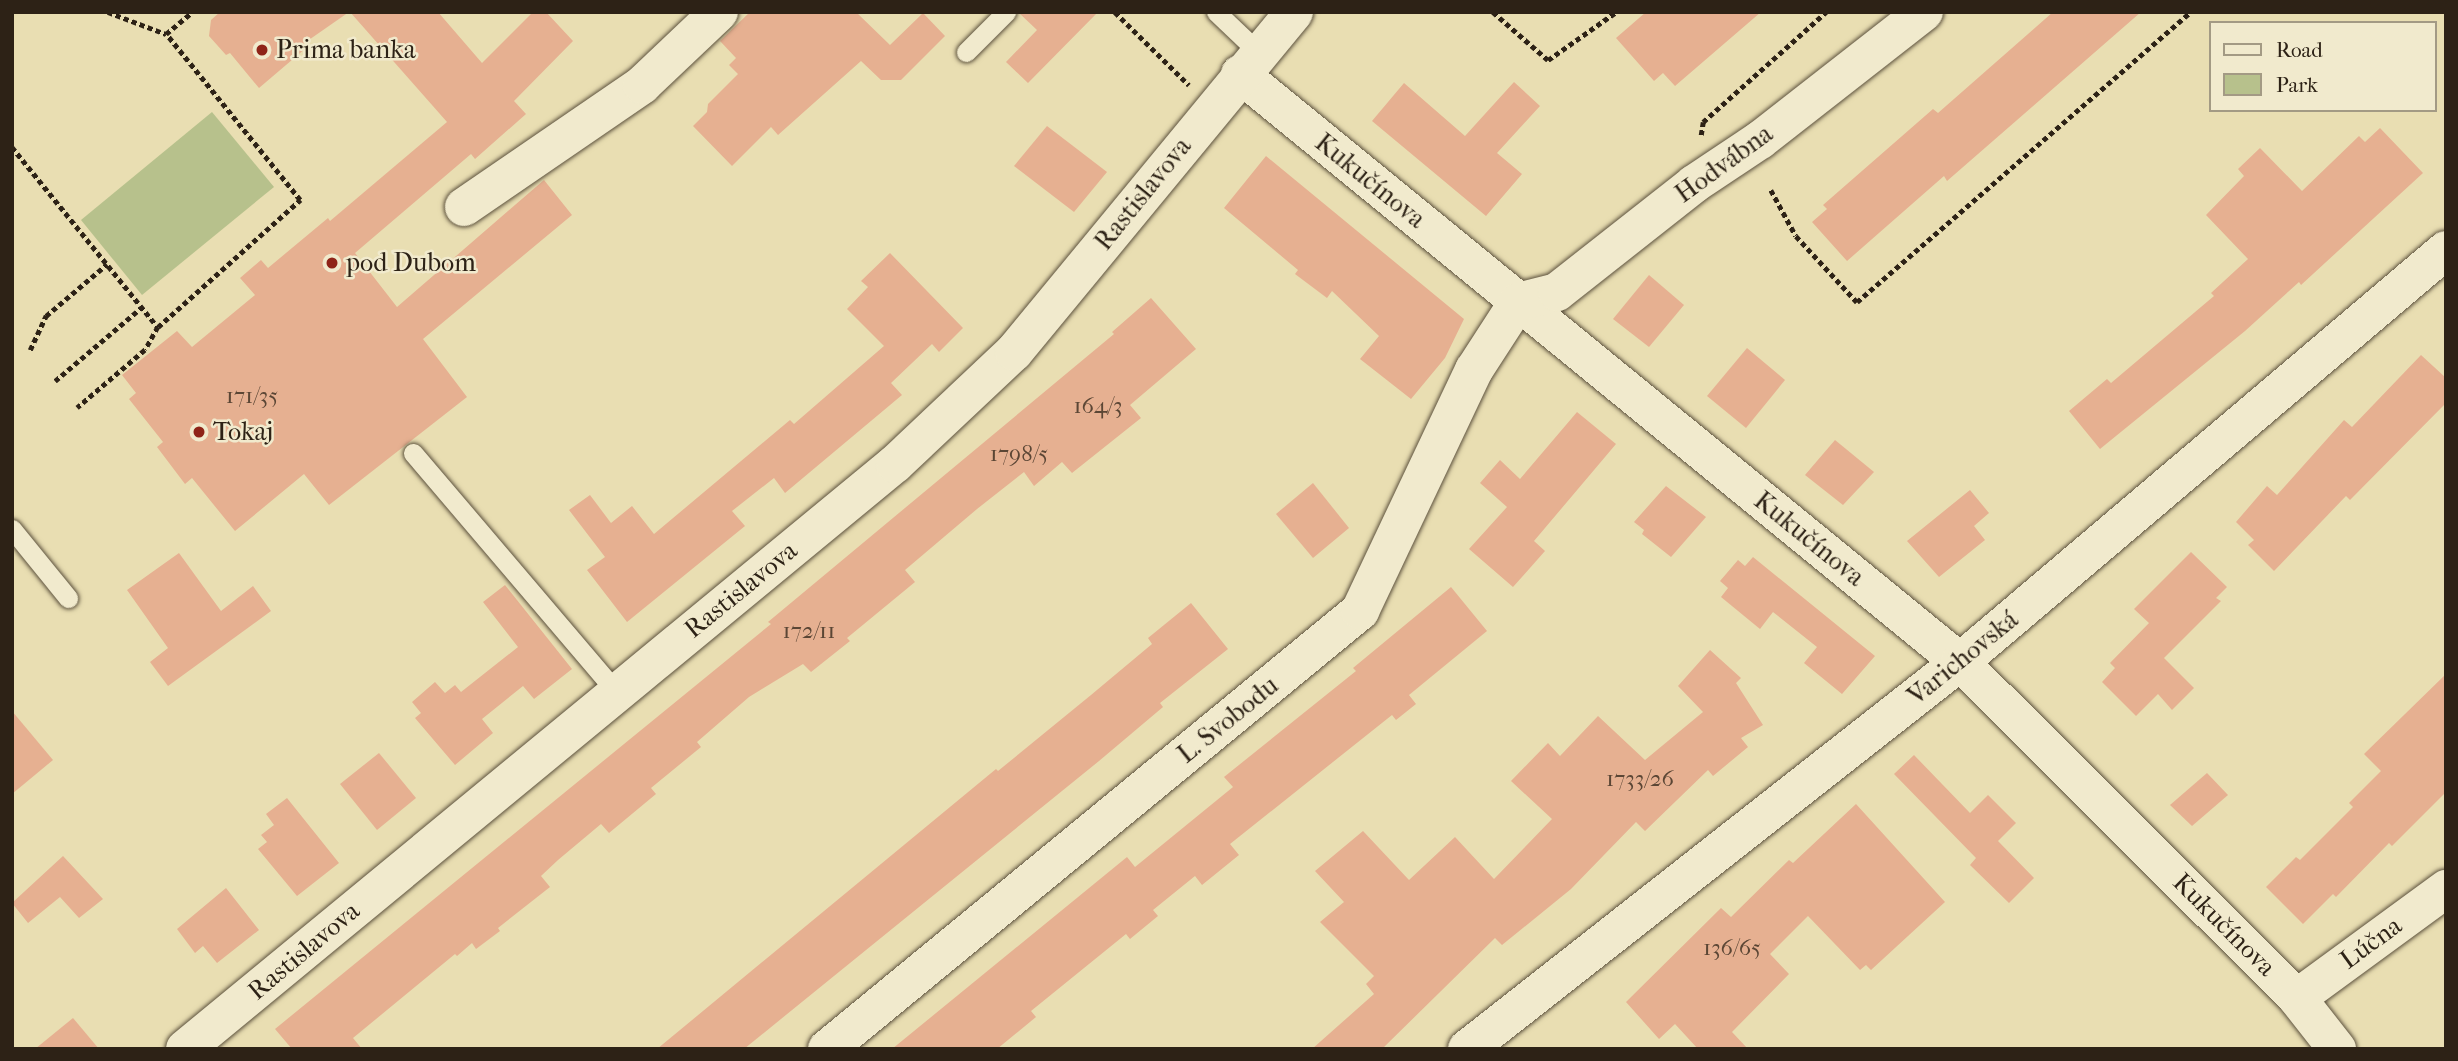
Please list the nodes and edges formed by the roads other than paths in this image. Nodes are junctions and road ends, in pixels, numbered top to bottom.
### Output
1 (719, 12) edge
2 (1006, 12) edge
3 (1216, 12) edge
4 (1294, 12) edge
5 (1924, 12) edge
6 (966, 52) dead end
7 (1250, 63) junction
8 (464, 207) dead end
9 (2446, 250) edge
10 (1518, 302) junction
11 (413, 453) dead end
12 (12, 529) edge
13 (68, 598) dead end
14 (1960, 662) junction
15 (617, 693) junction
16 (2446, 889) edge
17 (2297, 998) junction
18 (185, 1049) edge
19 (827, 1049) edge
20 (1467, 1049) edge
21 (2337, 1049) edge

1 - 8 street
2 - 6 lane
3 - 7 lane
4 - 7 street, Rastislavova
5 - 10 street, Hodvábna
7 - 10 street, Kukučínova
7 - 15 street, Rastislavova
9 - 14 street, Varichovská
10 - 14 street, Kukučínova
10 - 19 street, L. Svobodu
11 - 15 lane
12 - 13 lane
14 - 17 street, Kukučínova
14 - 20 street, Varichovská
15 - 18 street, Rastislavova
16 - 17 street, Lúčna
17 - 21 street, Kukučínova

